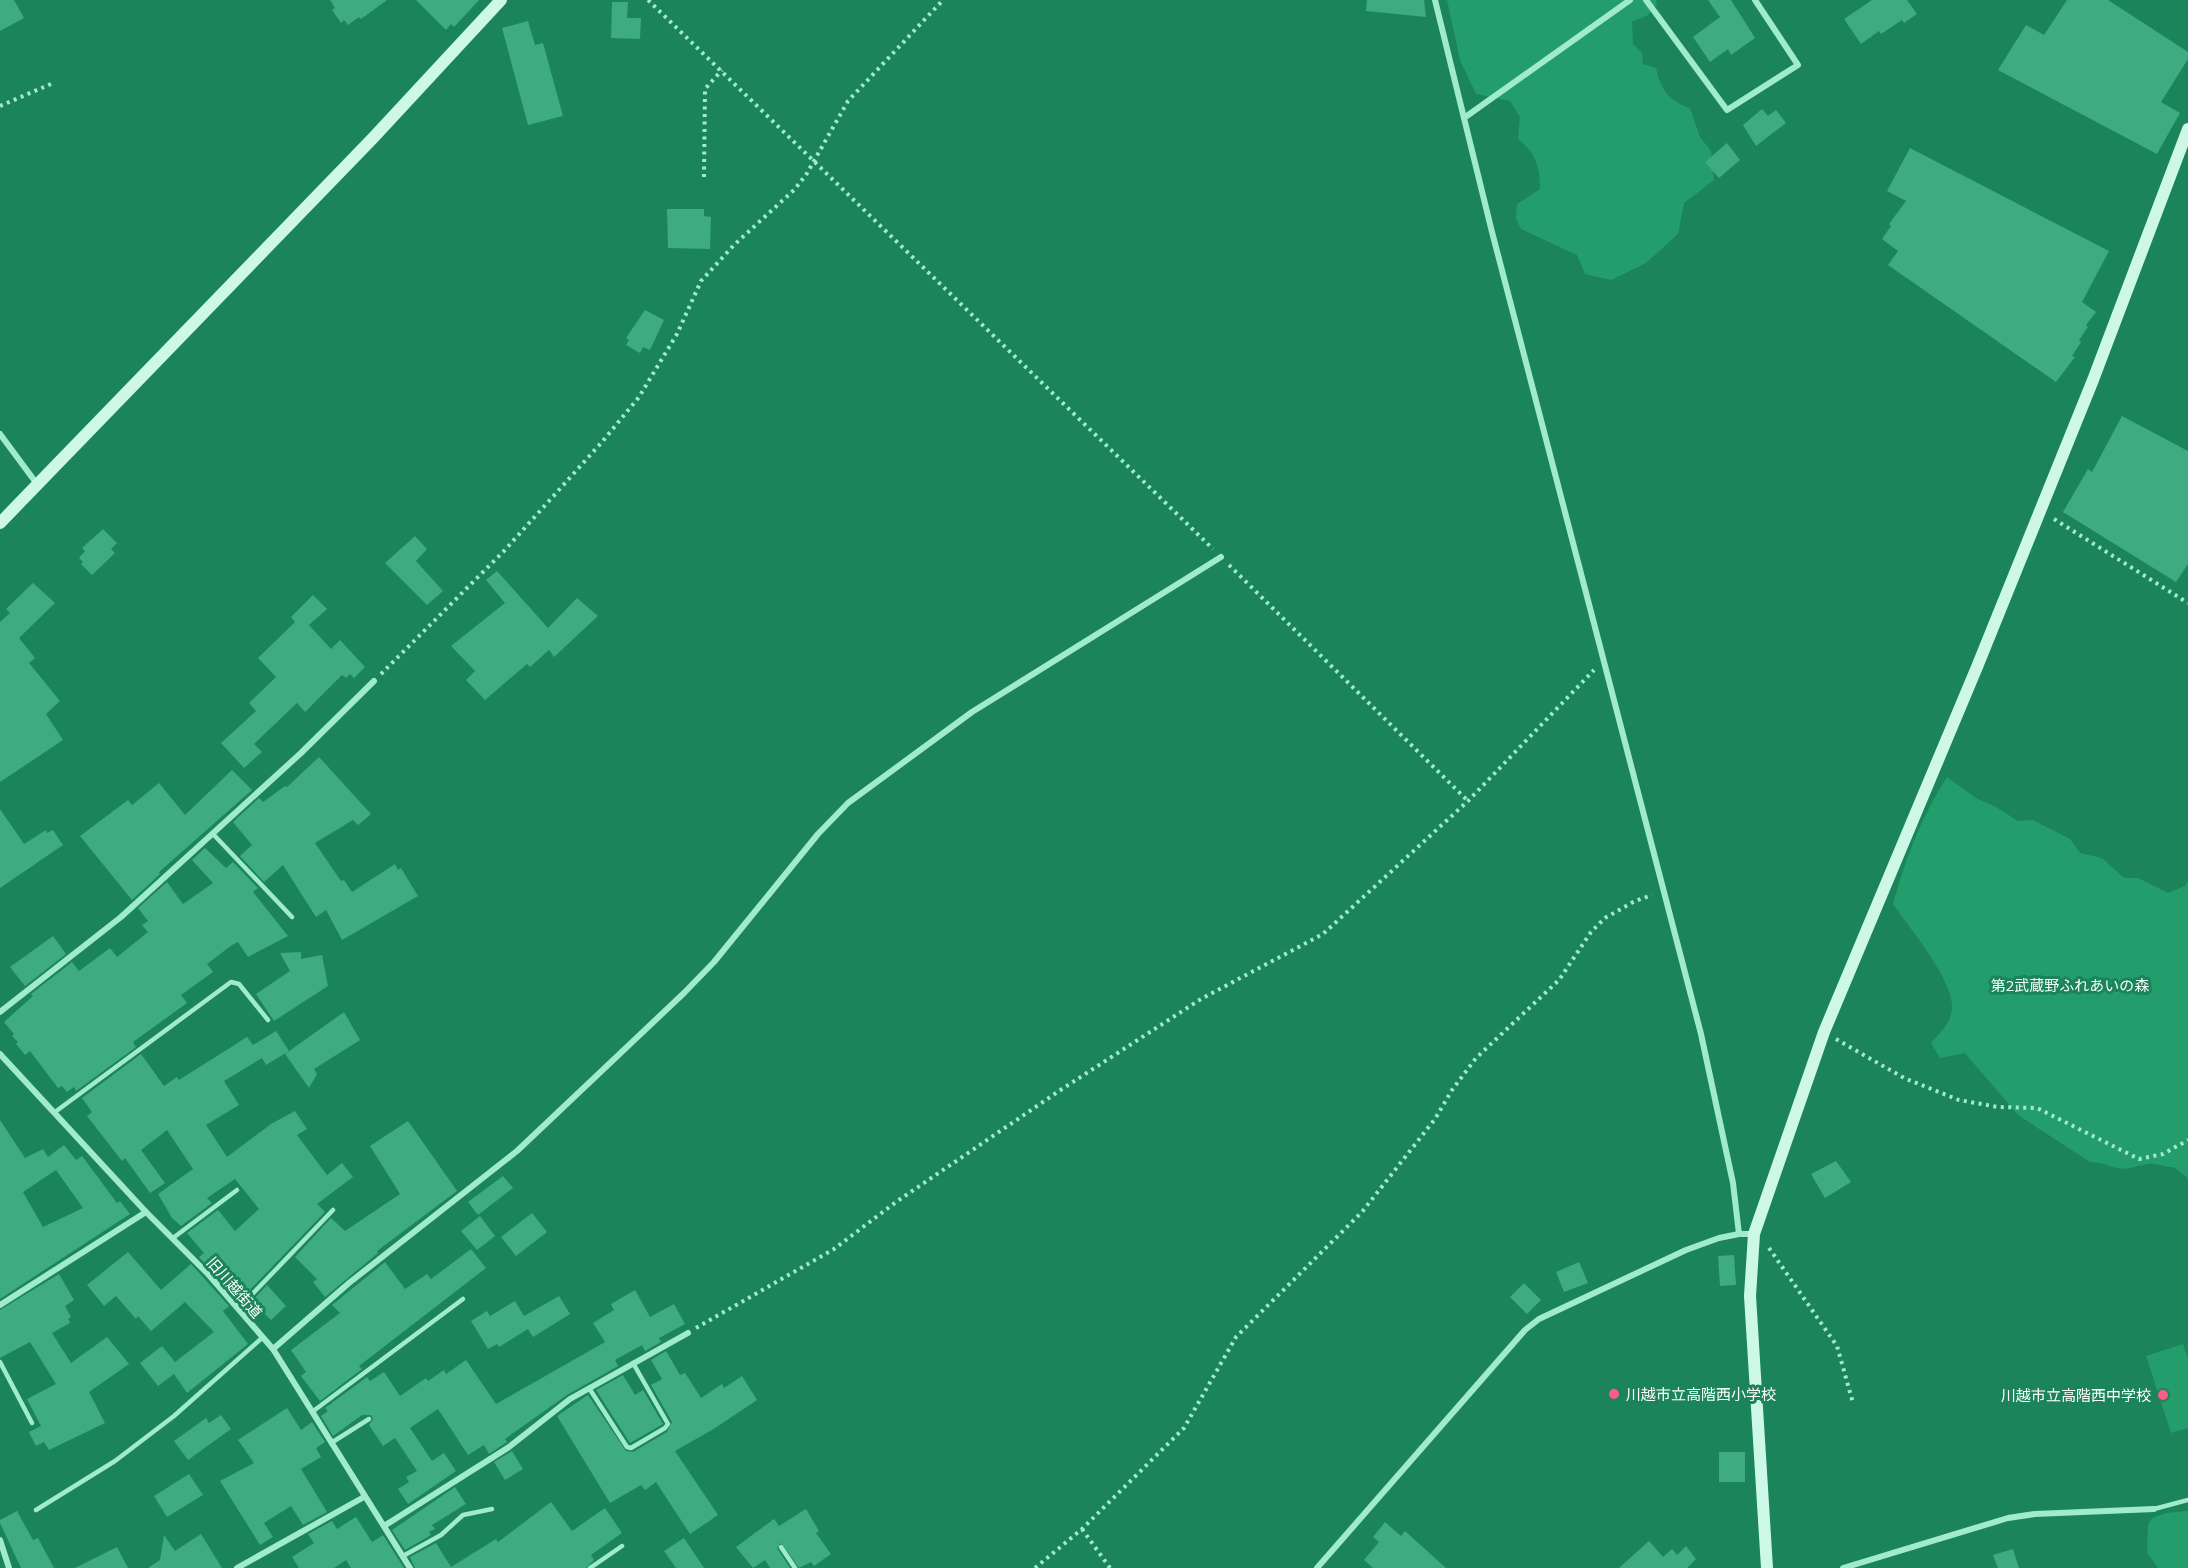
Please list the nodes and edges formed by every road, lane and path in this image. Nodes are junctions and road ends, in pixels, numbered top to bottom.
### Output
1 (501, 0) edge
2 (648, 0) edge
3 (943, 0) edge
4 (1435, 0) edge
5 (1630, 0) edge
6 (1646, 0) edge
7 (1755, 0) edge
8 (722, 70) junction
9 (51, 84) dead end
10 (0, 106) edge
11 (1464, 118) junction
12 (2188, 129) edge
13 (813, 158) junction
14 (704, 177) dead end
15 (0, 434) edge
16 (37, 484) junction
17 (2040, 511) junction
18 (0, 522) edge
19 (1221, 557) junction
20 (2188, 603) edge
21 (1603, 661) junction
22 (374, 681) joint
23 (1468, 801) junction
24 (213, 834) junction
25 (1664, 891) junction
26 (292, 917) dead end
27 (0, 1012) edge
28 (268, 1020) dead end
29 (1824, 1032) junction
30 (0, 1054) edge
31 (54, 1112) junction
32 (2188, 1140) edge
33 (237, 1190) dead end
34 (333, 1210) dead end
35 (146, 1212) junction
36 (1739, 1234) junction
37 (1754, 1234) junction
38 (173, 1238) junction
39 (463, 1299) dead end
40 (0, 1305) edge
41 (238, 1309) junction
42 (688, 1333) joint
43 (263, 1337) junction
44 (273, 1348) junction
45 (0, 1362) edge
46 (633, 1363) junction
47 (589, 1388) junction
48 (1853, 1403) dead end
49 (312, 1412) junction
50 (369, 1419) dead end
51 (32, 1423) dead end
52 (331, 1443) junction
53 (364, 1497) junction
54 (2188, 1500) edge
55 (492, 1509) dead end
56 (2154, 1509) joint
57 (36, 1510) dead end
58 (384, 1526) junction
59 (1082, 1529) junction
60 (0, 1540) edge
61 (622, 1546) dead end
62 (781, 1547) dead end
63 (403, 1556) junction
64 (9, 1568) edge
65 (237, 1568) edge
66 (410, 1568) edge
67 (590, 1568) edge
68 (795, 1568) edge
69 (1035, 1568) edge
70 (1110, 1568) edge
71 (1317, 1568) edge
72 (1767, 1568) edge
73 (1843, 1568) edge

1 - 16 street
2 - 8 path
3 - 13 path
4 - 11 street
5 - 11 street
6 - 7 street
8 - 13 path
8 - 14 path
9 - 10 path
11 - 21 street
12 - 17 street
13 - 19 path
13 - 22 path
15 - 16 street
16 - 18 street
17 - 20 path
17 - 29 street
19 - 23 path
19 - 44 street
21 - 23 path
21 - 25 street
22 - 24 street
23 - 42 path
24 - 26 lane
24 - 27 street
25 - 36 street
25 - 59 path
28 - 31 lane
29 - 32 path
29 - 37 street
30 - 31 street, 旧川越街道
31 - 35 street, 旧川越街道
33 - 38 lane
34 - 41 lane
35 - 38 street, 旧川越街道
35 - 40 street
36 - 37 street
36 - 71 street
37 - 48 path
37 - 72 street
38 - 41 street, 旧川越街道
39 - 49 lane
41 - 43 street, 旧川越街道
42 - 46 street
43 - 44 street, 旧川越街道
43 - 57 lane
44 - 49 street, 旧川越街道
45 - 51 lane
46 - 47 street
46 - 47 lane
47 - 58 street
49 - 52 street, 旧川越街道
50 - 52 lane
52 - 53 street, 旧川越街道
53 - 58 street, 旧川越街道
53 - 65 street
54 - 56 lane
55 - 63 lane
56 - 73 street
58 - 63 street, 旧川越街道
59 - 69 path
59 - 70 path
60 - 64 street
61 - 67 lane
62 - 68 lane
63 - 66 street, 旧川越街道

